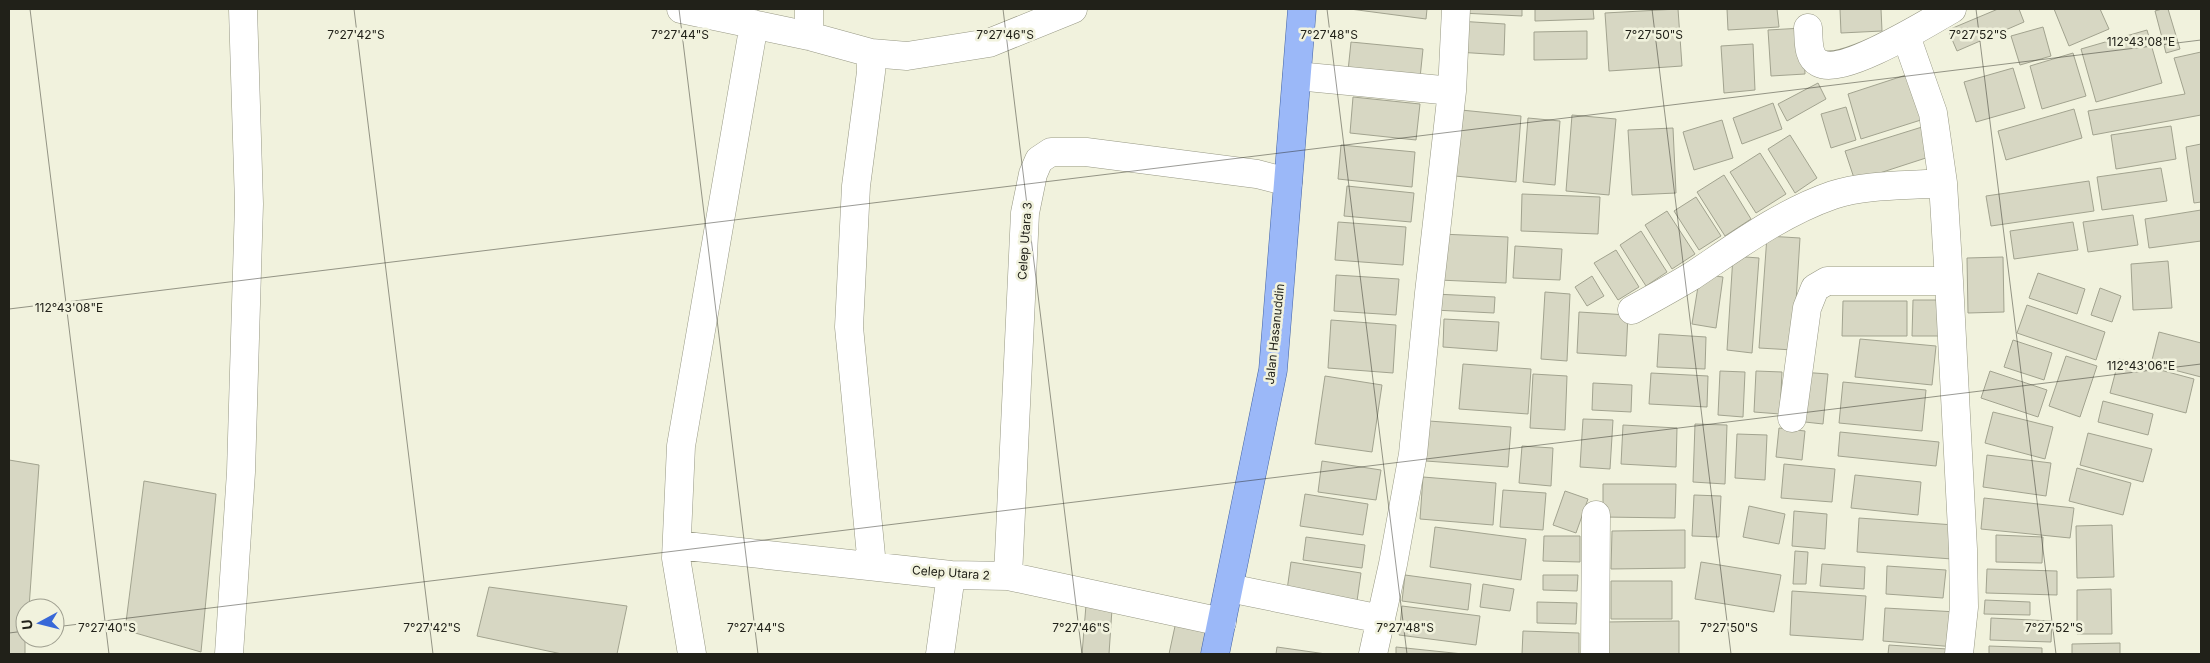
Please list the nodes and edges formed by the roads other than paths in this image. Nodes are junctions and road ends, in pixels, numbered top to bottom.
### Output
1 (242, 9) edge
2 (681, 9) edge
3 (809, 9) edge
4 (1073, 9) edge
5 (1302, 9) edge
6 (1456, 9) edge
7 (1952, 9) edge
8 (754, 24) junction
9 (1808, 28) dead end
10 (809, 36) junction
11 (1906, 36) junction
12 (871, 53) junction
13 (1298, 76) junction
14 (1452, 91) junction
15 (1288, 182) junction
16 (1943, 183) junction
17 (1949, 281) junction
18 (1632, 310) dead end
19 (1792, 418) dead end
20 (1596, 515) dead end
21 (677, 545) junction
22 (872, 566) junction
23 (951, 575) junction
24 (1008, 576) junction
25 (1229, 588) junction
26 (1381, 619) junction
27 (1222, 622) junction
28 (229, 654) edge
29 (692, 654) edge
30 (940, 654) edge
31 (1215, 654) edge
32 (1373, 654) edge
33 (1596, 654) edge
34 (1959, 654) edge

1 - 28 street
2 - 8 street
3 - 10 street
4 - 12 street
5 - 13 main road, Jalan Hasanuddin
6 - 14 street
7 - 11 street
8 - 10 street
8 - 21 street
9 - 11 street
10 - 12 street
11 - 16 street
12 - 22 street
13 - 14 street
13 - 15 main road, Jalan Hasanuddin
14 - 26 street
15 - 24 street, Celep Utara 3
15 - 25 main road, Jalan Hasanuddin
16 - 17 street
16 - 18 street
17 - 19 street
17 - 34 street
20 - 33 street
21 - 22 street, Celep Utara 2
21 - 29 street
22 - 23 street, Celep Utara 2
23 - 24 street, Celep Utara 2
23 - 30 street
24 - 27 street, Celep Utara 2
25 - 26 street
25 - 27 main road, Jalan Hasanuddin
26 - 32 street
27 - 31 main road, Jalan Hasanuddin

